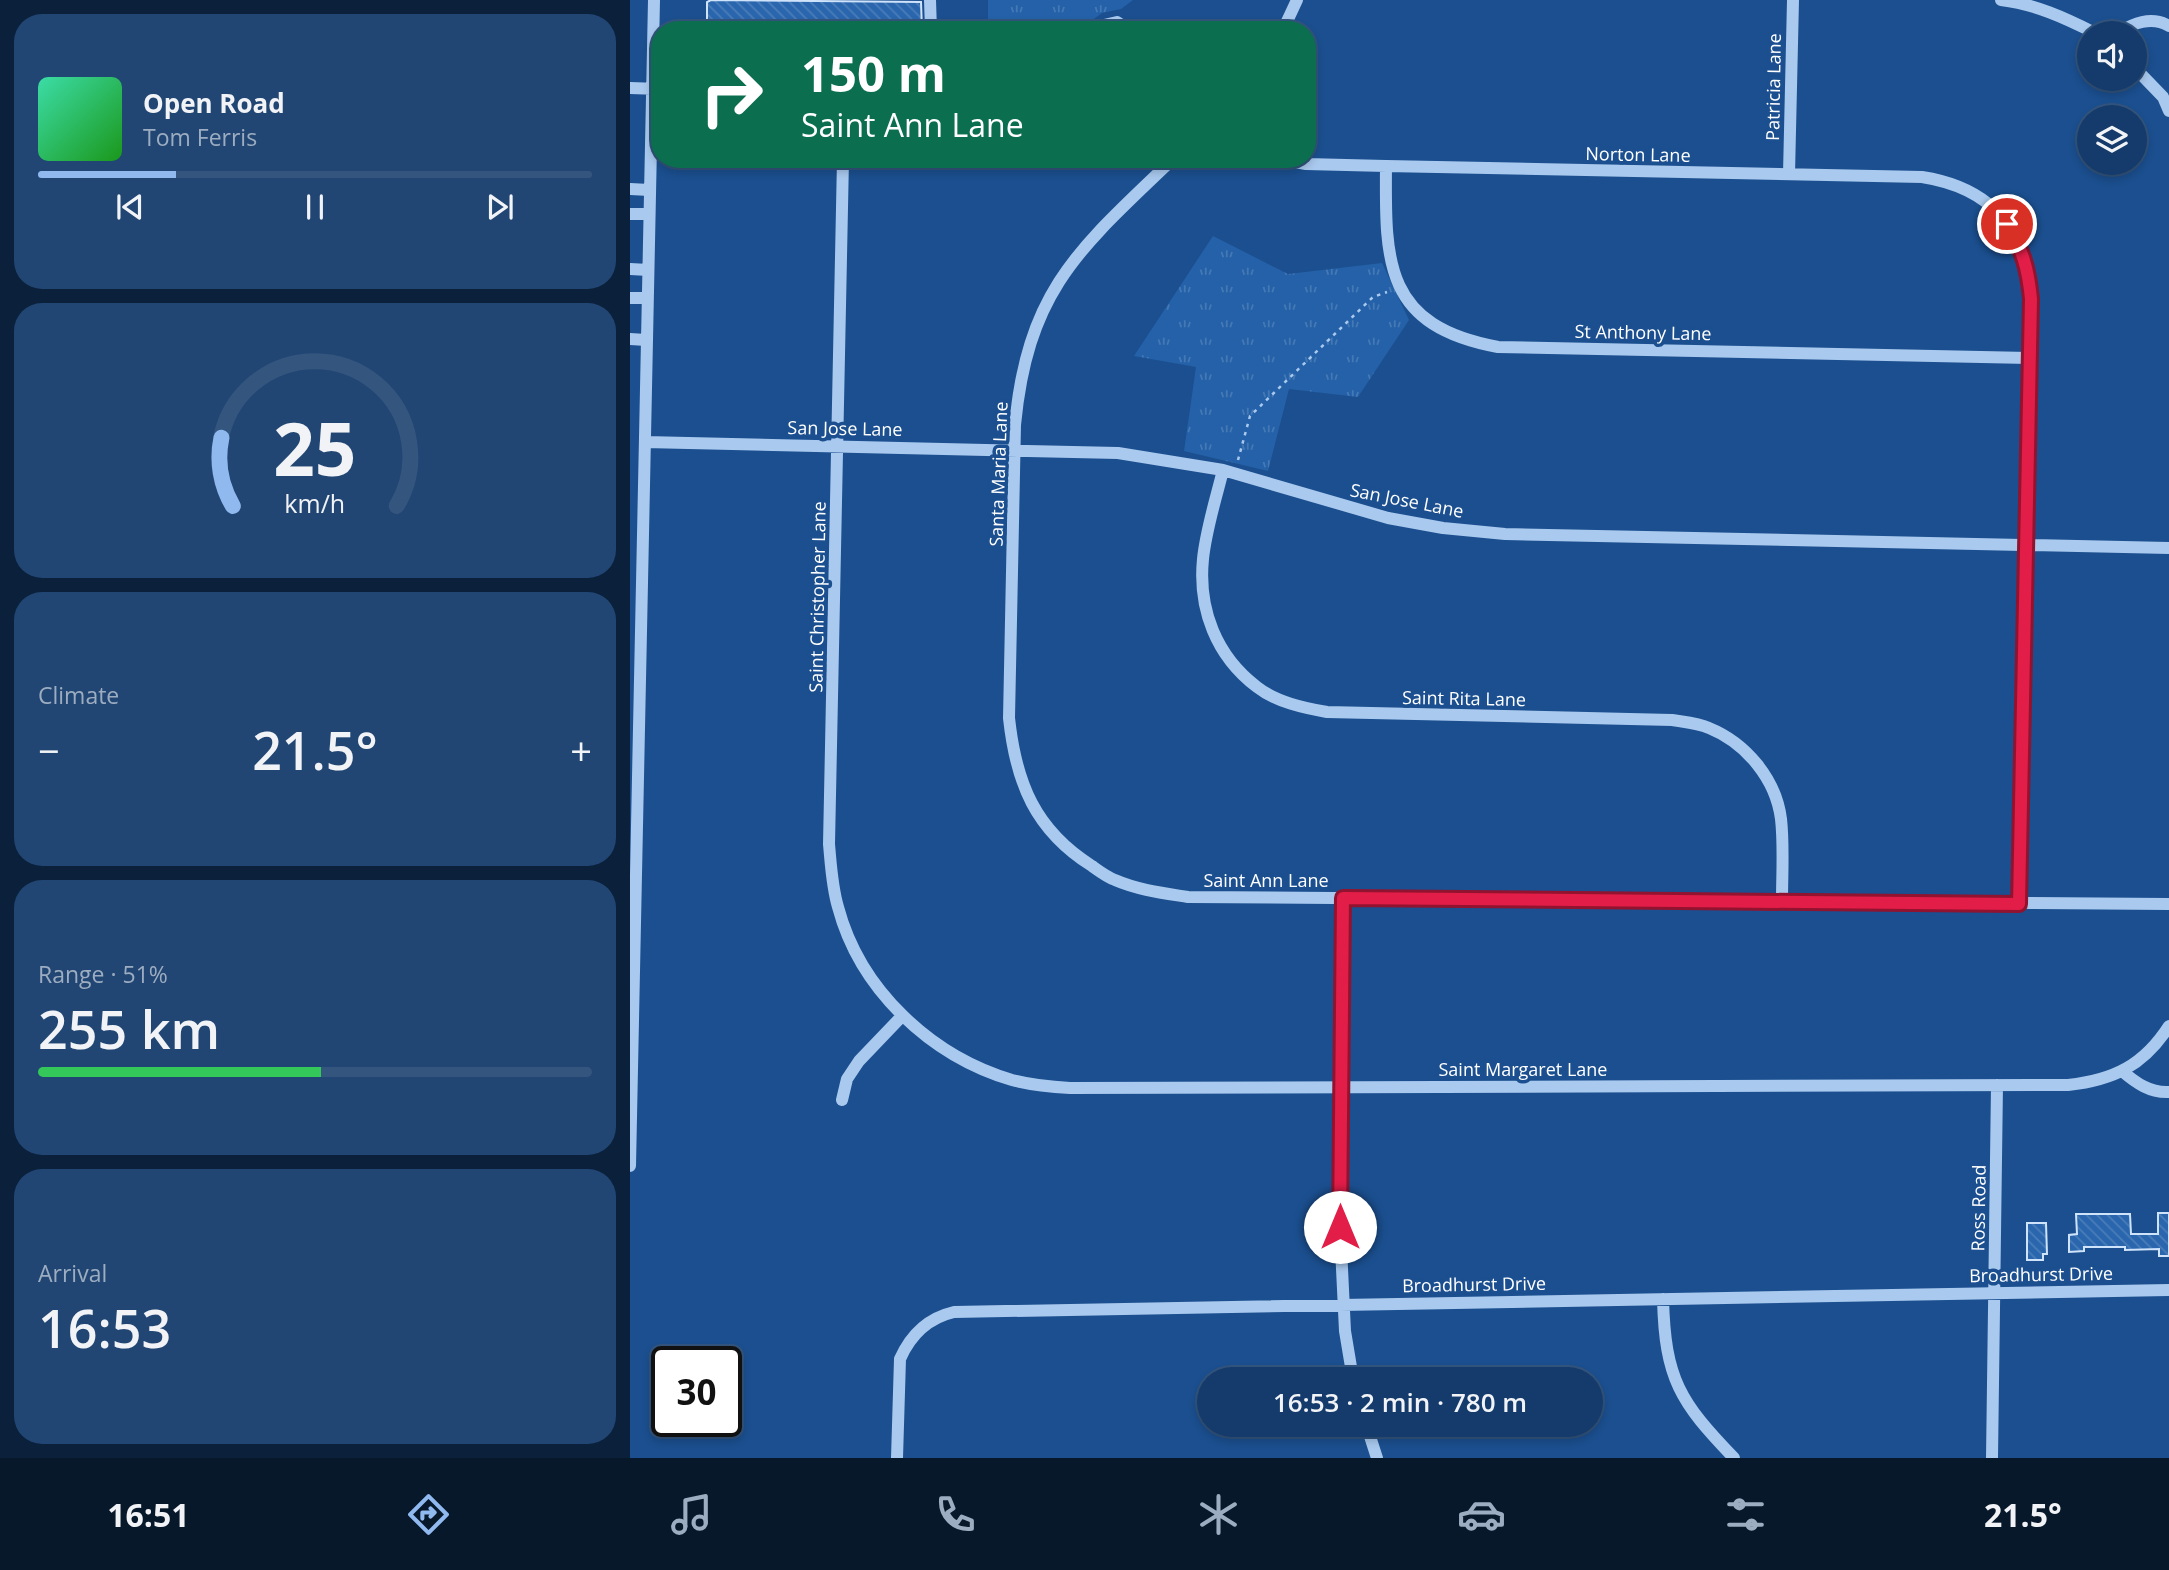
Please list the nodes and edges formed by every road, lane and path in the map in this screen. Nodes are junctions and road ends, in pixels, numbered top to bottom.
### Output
1 (653, 0) edge
2 (930, 0) edge
3 (1297, 0) edge
4 (1793, 0) edge
5 (2001, 0) edge
6 (654, 21) edge
7 (931, 21) edge
8 (1287, 21) edge
9 (2147, 21) edge
10 (2077, 24) edge
11 (2169, 26) edge
12 (2147, 81) edge
13 (2169, 84) edge
14 (630, 88) edge
15 (651, 89) edge
16 (2162, 97) junction
17 (2169, 111) edge
18 (651, 161) edge
19 (1316, 164) edge
20 (1386, 166) junction
21 (843, 168) edge
22 (1163, 168) edge
23 (1789, 174) junction
24 (630, 189) edge
25 (649, 190) junction
26 (630, 214) edge
27 (649, 214) junction
28 (630, 269) edge
29 (648, 270) junction
30 (1400, 287) junction
31 (630, 298) edge
32 (647, 298) junction
33 (630, 340) edge
34 (646, 340) junction
35 (2029, 358) junction
36 (645, 442) junction
37 (837, 445) junction
38 (1015, 449) junction
39 (1229, 471) junction
40 (2026, 545) junction
41 (2169, 548) edge
42 (635, 706) edge
43 (1052, 834) joint
44 (1343, 898) junction
45 (1782, 901) junction
46 (2019, 904) junction
47 (2169, 904) edge
48 (632, 998) edge
49 (902, 1016) junction
50 (2169, 1026) edge
51 (2122, 1071) junction
52 (631, 1077) edge
53 (1997, 1085) junction
54 (1342, 1087) junction
55 (2169, 1092) edge
56 (842, 1100) dead end
57 (630, 1166) edge
58 (2169, 1290) edge
59 (1995, 1292) junction
60 (1663, 1299) junction
61 (1342, 1304) junction
62 (1351, 1367) edge
63 (1370, 1437) edge
64 (897, 1458) edge
65 (1377, 1458) edge
66 (1734, 1458) edge
67 (1992, 1458) edge

1 - 6 street
2 - 7 street
3 - 8 street
4 - 23 street, Patricia Lane
5 - 10 street
9 - 11 street
12 - 16 street
13 - 16 street
14 - 15 street
16 - 17 street
18 - 25 street
19 - 20 street, Norton Lane
20 - 23 street, Norton Lane
20 - 30 street, St Anthony Lane
21 - 37 street, Saint Christopher Lane
22 - 38 street, Santa Maria Lane
23 - 35 street, Norton Lane
24 - 25 street
25 - 27 street
26 - 27 street
27 - 29 street
28 - 29 street
29 - 32 street
30 - 35 street, St Anthony Lane
30 - 39 path
31 - 32 street
32 - 34 street
33 - 34 street
34 - 36 street
35 - 40 street
36 - 37 street, San Jose Lane
36 - 42 street
37 - 38 street, San Jose Lane
37 - 49 street, Saint Christopher Lane
38 - 39 street, San Jose Lane
38 - 43 street, Santa Maria Lane
39 - 40 street, San Jose Lane
39 - 45 street, Saint Rita Lane
40 - 41 street, San Jose Lane
40 - 46 street
42 - 48 street
43 - 44 street, Saint Ann Lane
44 - 45 street, Saint Ann Lane
44 - 54 street
45 - 46 street, Saint Ann Lane
46 - 47 street, Saint Ann Lane
48 - 52 street
49 - 54 street, Saint Margaret Lane
49 - 56 street
50 - 51 street, Saint Margaret Lane
51 - 53 street, Saint Margaret Lane
51 - 55 street
52 - 57 street
53 - 54 street, Saint Margaret Lane
53 - 59 street, Ross Road
54 - 61 street
58 - 59 street, Broadhurst Drive
59 - 60 street, Broadhurst Drive
59 - 67 street, Ross Road
60 - 61 street, Broadhurst Drive
60 - 66 street
61 - 62 street
61 - 64 street, Broadhurst Drive
63 - 65 street

